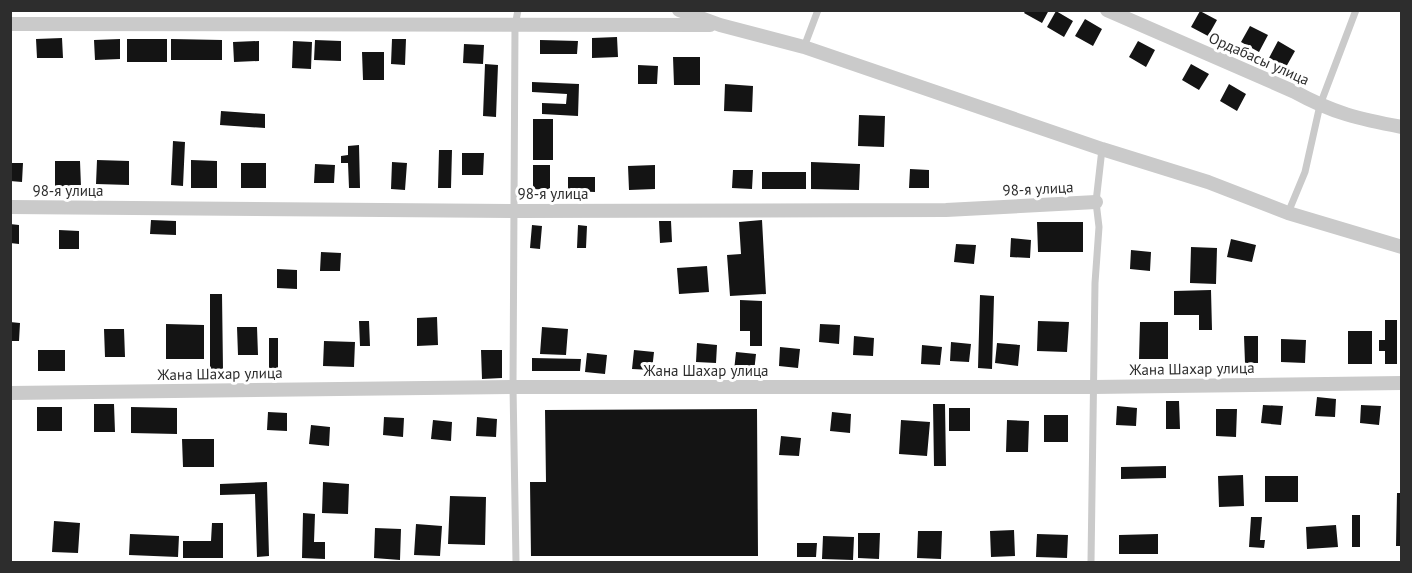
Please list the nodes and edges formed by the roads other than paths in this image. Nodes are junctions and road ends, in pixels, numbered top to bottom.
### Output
1 (518, 10) edge
2 (679, 10) edge
3 (818, 10) edge
4 (1107, 10) edge
5 (1356, 10) edge
6 (10, 24) edge
7 (720, 25) junction
8 (515, 26) junction
9 (804, 47) junction
10 (1320, 105) junction
11 (1401, 127) edge
12 (1102, 149) junction
13 (1096, 202) junction
14 (10, 207) edge
15 (514, 211) junction
16 (1288, 213) junction
17 (1401, 247) edge
18 (1401, 383) edge
19 (513, 387) junction
20 (1094, 387) junction
21 (10, 393) edge
22 (516, 562) edge
23 (1092, 562) edge

1 - 8 lane
2 - 7 street
3 - 9 lane
4 - 10 street, Ордабасы улица
5 - 10 lane
6 - 8 street
7 - 8 street
7 - 9 street
8 - 15 lane
9 - 12 street
10 - 11 street, Ордабасы улица
10 - 16 lane
12 - 13 lane
12 - 16 street
13 - 15 street, 98-я улица
13 - 20 lane
14 - 15 street, 98-я улица
15 - 19 lane
16 - 17 street
18 - 20 street, Жана Шахар улица
19 - 20 street, Жана Шахар улица
19 - 21 street, Жана Шахар улица
19 - 22 lane
20 - 23 lane

